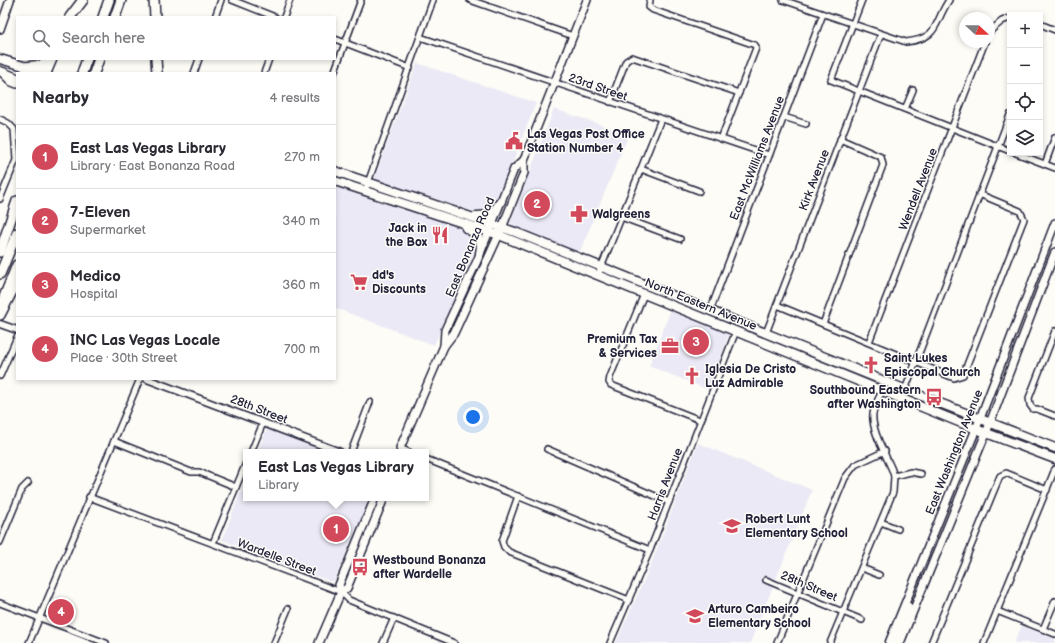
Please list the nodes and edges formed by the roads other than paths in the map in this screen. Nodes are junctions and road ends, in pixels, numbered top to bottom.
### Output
1 (10, 0) edge
2 (83, 0) edge
3 (109, 0) edge
4 (121, 0) edge
5 (154, 0) edge
6 (221, 0) edge
7 (232, 0) edge
8 (290, 0) edge
9 (361, 0) edge
10 (433, 0) edge
11 (470, 0) edge
12 (587, 0) edge
13 (650, 0) edge
14 (783, 0) edge
15 (862, 0) edge
16 (949, 0) edge
17 (823, 14) junction
18 (71, 16) edge
19 (103, 16) edge
20 (115, 16) edge
21 (155, 16) edge
22 (215, 16) edge
23 (272, 16) edge
24 (284, 16) edge
25 (1007, 19) edge
26 (853, 24) junction
27 (1043, 25) edge
28 (995, 27) edge
29 (0, 29) edge
30 (1055, 30) edge
31 (881, 34) junction
32 (573, 36) junction
33 (420, 37) junction
34 (336, 39) edge
35 (345, 43) junction
36 (983, 48) edge
37 (0, 59) edge
38 (46, 60) edge
39 (52, 60) edge
40 (87, 60) edge
41 (99, 60) edge
42 (156, 60) edge
43 (199, 60) edge
44 (269, 60) edge
45 (25, 67) junction
46 (410, 68) junction
47 (83, 71) edge
48 (2, 72) edge
49 (42, 72) edge
50 (46, 72) edge
51 (94, 72) edge
52 (157, 72) edge
53 (194, 72) edge
54 (264, 72) edge
55 (334, 72) edge
56 (16, 78) edge
57 (16, 83) edge
58 (554, 83) junction
59 (913, 90) dead end
60 (859, 91) junction
61 (739, 93) junction
62 (610, 102) junction
63 (905, 109) junction
64 (784, 117) junction
65 (0, 119) edge
66 (662, 119) junction
67 (1008, 120) edge
68 (806, 124) dead end
69 (952, 128) junction
70 (1055, 138) edge
71 (721, 139) junction
72 (840, 140) junction
73 (998, 146) junction
74 (1007, 149) edge
75 (769, 156) junction
76 (1024, 156) edge
77 (524, 160) junction
78 (1045, 164) junction
79 (1055, 168) edge
80 (641, 169) junction
81 (336, 171) edge
82 (336, 181) edge
83 (368, 183) junction
84 (365, 191) junction
85 (699, 191) dead end
86 (979, 194) junction
87 (416, 198) junction
88 (0, 199) edge
89 (389, 199) junction
90 (501, 201) junction
91 (16, 204) edge
92 (471, 217) junction
93 (621, 217) junction
94 (454, 220) junction
95 (1055, 223) edge
96 (490, 228) junction
97 (501, 231) junction
98 (16, 235) edge
99 (680, 239) dead end
100 (0, 252) edge
101 (1055, 252) edge
102 (480, 253) junction
103 (16, 268) edge
104 (600, 272) junction
105 (0, 274) edge
106 (16, 284) edge
107 (644, 294) junction
108 (669, 304) junction
109 (777, 305) junction
110 (456, 306) junction
111 (1, 311) edge
112 (710, 311) junction
113 (0, 324) edge
114 (823, 324) junction
115 (16, 330) edge
116 (736, 331) junction
117 (1055, 331) edge
118 (454, 333) junction
119 (766, 333) junction
120 (16, 339) edge
121 (780, 339) junction
122 (869, 342) junction
123 (444, 346) junction
124 (916, 361) junction
125 (0, 376) edge
126 (140, 380) edge
127 (150, 380) edge
128 (905, 390) junction
129 (882, 391) junction
130 (914, 393) junction
131 (370, 402) dead end
132 (1055, 416) edge
133 (700, 420) junction
134 (980, 420) junction
135 (262, 423) junction
136 (990, 423) junction
137 (976, 429) junction
138 (986, 433) junction
139 (114, 441) junction
140 (1055, 448) edge
141 (252, 449) edge
142 (332, 449) edge
143 (352, 449) edge
144 (399, 449) edge
145 (547, 449) dead end
146 (885, 452) junction
147 (1055, 459) edge
148 (429, 460) edge
149 (1055, 469) edge
150 (243, 470) edge
151 (921, 474) dead end
152 (894, 476) junction
153 (28, 483) dead end
154 (236, 487) junction
155 (1047, 490) junction
156 (518, 496) junction
157 (89, 497) junction
158 (374, 501) edge
159 (383, 501) edge
160 (669, 502) junction
161 (881, 522) junction
162 (898, 529) dead end
163 (0, 542) edge
164 (213, 543) junction
165 (650, 550) junction
166 (862, 568) junction
167 (879, 575) dead end
168 (766, 580) dead end
169 (341, 592) junction
170 (797, 593) junction
171 (629, 600) junction
172 (1055, 601) edge
173 (0, 603) edge
174 (288, 609) dead end
175 (997, 611) junction
176 (843, 612) junction
177 (38, 617) junction
178 (394, 618) junction
179 (862, 620) dead end
180 (1043, 630) junction
181 (1055, 634) edge
182 (892, 642) edge
183 (29, 643) edge
184 (106, 643) edge
185 (274, 643) edge
186 (319, 643) edge
187 (383, 643) edge
188 (454, 643) edge
189 (610, 643) edge
190 (777, 643) edge
191 (830, 643) edge
192 (900, 643) edge
193 (931, 643) edge
194 (984, 643) edge

1 - 29 main road
2 - 18 highway
3 - 19 highway
4 - 20 highway
5 - 21 highway
6 - 22 street
7 - 23 street
8 - 24 street
9 - 35 street
10 - 33 street
11 - 32 street
12 - 32 main road, East Bonanza Road
13 - 61 street
14 - 17 street
15 - 26 street
16 - 31 street
17 - 26 street
17 - 64 street, East McWilliams Avenue
25 - 28 street
26 - 31 street
26 - 60 street
27 - 30 street
31 - 60 street, Kirk Avenue
32 - 58 main road, East Bonanza Road
33 - 46 street
33 - 58 street, 23rd Street
34 - 35 street
35 - 46 street
35 - 55 street
36 - 69 street, Wendell Avenue
37 - 45 main road
38 - 45 highway
39 - 50 highway
40 - 47 highway
41 - 51 highway
42 - 52 highway
43 - 53 street
44 - 54 street
45 - 49 main road
46 - 83 street
48 - 56 main road
48 - 57 highway
58 - 62 street, 23rd Street
58 - 77 main road, East Bonanza Road
59 - 63 street
60 - 63 street
60 - 72 street, Kirk Avenue
61 - 62 street
61 - 71 street
62 - 66 street, 23rd Street
63 - 69 street
64 - 68 street
64 - 75 street, East McWilliams Avenue
65 - 88 street
66 - 71 street, 23rd Street
66 - 80 street
67 - 73 street
69 - 73 street
69 - 122 street, Wendell Avenue
70 - 78 street
71 - 75 street, 23rd Street
72 - 109 street, Kirk Avenue
72 - 114 street
73 - 74 street
73 - 86 street
75 - 112 street, East McWilliams Avenue
76 - 78 street
77 - 90 main road, East Bonanza Road
77 - 97 main road, East Bonanza Road
78 - 79 street
80 - 85 street
80 - 93 street
81 - 83 main road, North Eastern Avenue
82 - 84 main road, North Eastern Avenue
83 - 84 street
83 - 87 main road, North Eastern Avenue
84 - 89 main road, North Eastern Avenue
86 - 124 street
86 - 124 street
87 - 89 main road
87 - 92 main road, North Eastern Avenue
89 - 94 main road, North Eastern Avenue
90 - 92 main road
90 - 96 main road, East Bonanza Road
91 - 100 highway
92 - 96 main road, North Eastern Avenue
93 - 99 street
93 - 104 street
94 - 96 main road, North Eastern Avenue
94 - 102 main road
95 - 134 main road, East Washington Avenue
96 - 97 main road, North Eastern Avenue
96 - 102 main road, East Bonanza Road
97 - 104 main road, North Eastern Avenue
97 - 118 main road, East Bonanza Road
98 - 105 highway
101 - 136 main road, East Washington Avenue
102 - 110 main road, East Bonanza Road
103 - 111 highway
104 - 107 main road, North Eastern Avenue
104 - 112 main road, North Eastern Avenue
106 - 111 highway
107 - 108 main road, North Eastern Avenue
107 - 133 street
108 - 112 main road
108 - 116 main road, North Eastern Avenue
109 - 114 street
109 - 119 street, Kirk Avenue
110 - 118 main road
110 - 123 main road, East Bonanza Road
112 - 119 main road, North Eastern Avenue
113 - 115 street
114 - 122 street
116 - 121 main road
116 - 129 main road, North Eastern Avenue
116 - 133 street, Harris Avenue
117 - 132 street
118 - 123 main road, East Bonanza Road
119 - 121 main road, North Eastern Avenue
120 - 125 street
121 - 128 main road, North Eastern Avenue
122 - 124 street
123 - 144 main road, East Bonanza Road
124 - 128 street
126 - 139 street
127 - 135 street, 28th Street
128 - 130 main road, North Eastern Avenue
129 - 130 main road
129 - 137 main road, North Eastern Avenue
129 - 146 street
130 - 134 main road, North Eastern Avenue
131 - 143 street
133 - 160 street, Harris Avenue
134 - 136 main road, North Eastern Avenue
134 - 137 main road, East Washington Avenue
135 - 141 street
135 - 142 street, 28th Street
136 - 138 main road, East Washington Avenue
136 - 140 main road, North Eastern Avenue
137 - 138 main road, North Eastern Avenue
137 - 182 main road, East Washington Avenue
138 - 147 main road, North Eastern Avenue
138 - 192 main road, East Washington Avenue
139 - 154 street
139 - 157 street
145 - 160 street
146 - 152 street
146 - 170 street
148 - 156 street
149 - 155 street
150 - 154 street
151 - 152 street
152 - 161 street
153 - 163 street
154 - 164 street
155 - 175 street
155 - 193 street
156 - 165 street
156 - 171 street
157 - 164 street, Wardelle Street
157 - 177 street
158 - 169 main road
159 - 169 main road
160 - 165 street, Harris Avenue
161 - 162 street
161 - 166 street
164 - 169 street, Wardelle Street
165 - 171 street, Harris Avenue
166 - 167 street
166 - 176 street
168 - 170 street, 28th Street
169 - 178 street, Wardelle Street
169 - 186 main road
170 - 176 street, 28th Street
170 - 190 street
171 - 189 street, Harris Avenue
172 - 180 street
173 - 177 street
174 - 185 street
175 - 180 street
175 - 194 street
176 - 179 street, 28th Street
176 - 191 street
177 - 183 street
177 - 184 street
178 - 187 street
178 - 188 street, Wardelle Street
180 - 181 street

